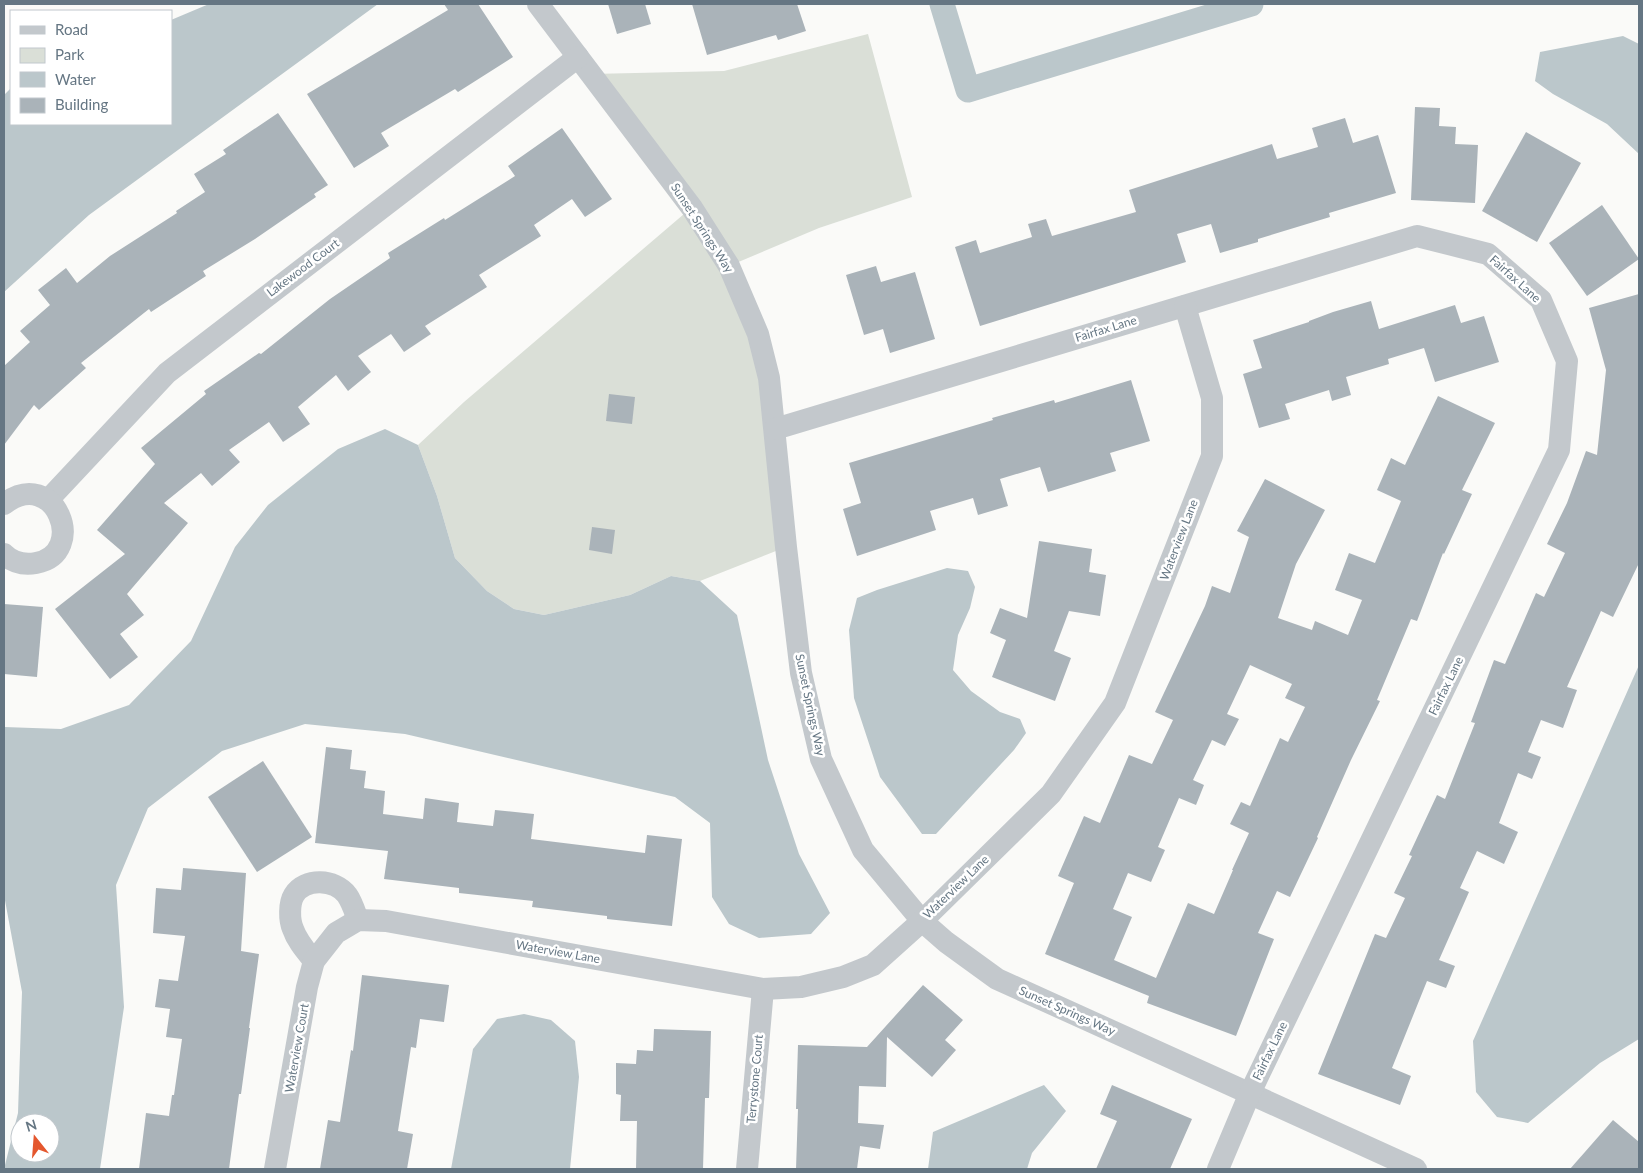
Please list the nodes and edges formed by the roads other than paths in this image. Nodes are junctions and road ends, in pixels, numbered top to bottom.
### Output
1 (538, 4) edge
2 (578, 57) junction
3 (1185, 306) junction
4 (774, 430) junction
5 (48, 500) junction
6 (4, 504) edge
7 (4, 554) edge
8 (358, 920) junction
9 (922, 921) junction
10 (314, 961) junction
11 (763, 988) junction
12 (1250, 1093) junction
13 (275, 1169) edge
14 (747, 1169) edge
15 (1218, 1169) edge
16 (1416, 1169) edge

1 - 2 street, Sunset Springs Way
2 - 4 street, Sunset Springs Way
2 - 5 street, Lakewood Court
3 - 4 street, Fairfax Lane
3 - 9 street, Waterview Lane
3 - 12 street, Fairfax Lane
4 - 9 street, Sunset Springs Way
5 - 6 street
5 - 7 street
8 - 10 street, Waterview Court
8 - 10 street
8 - 11 street, Waterview Lane
9 - 11 street, Waterview Lane
9 - 12 street, Sunset Springs Way
10 - 13 street, Waterview Court
11 - 14 street, Terrystone Court
12 - 15 street, Fairfax Lane
12 - 16 street, Sunset Springs Way

